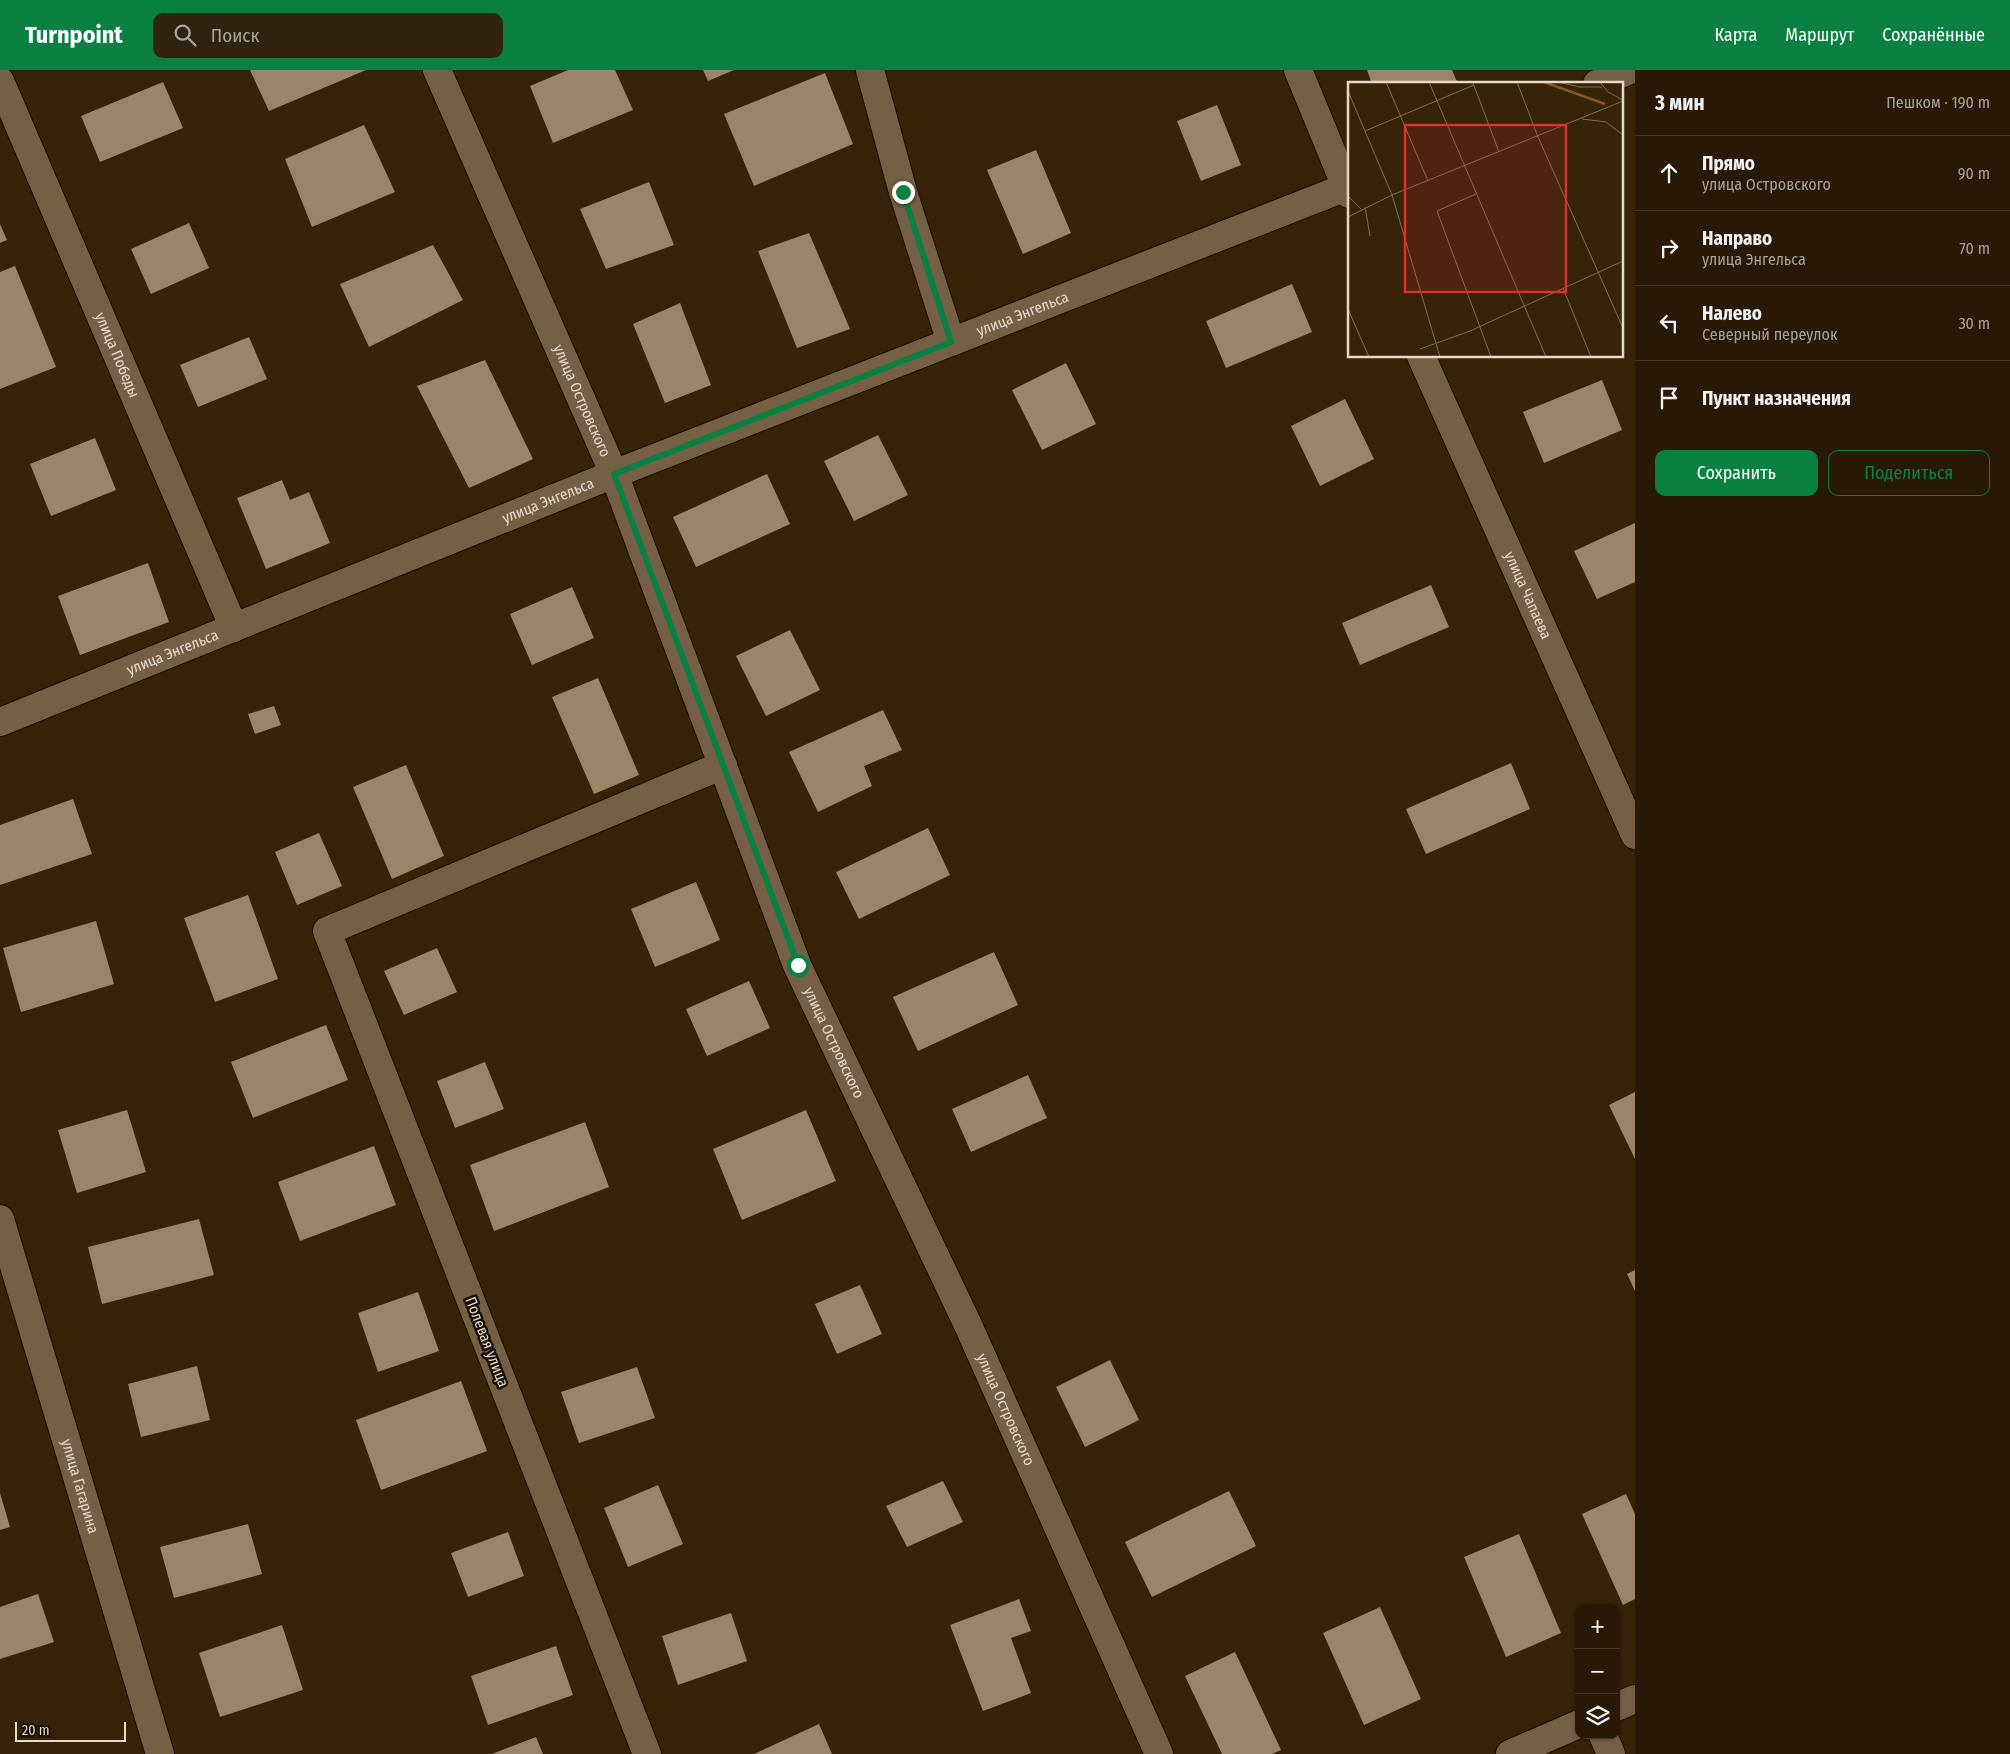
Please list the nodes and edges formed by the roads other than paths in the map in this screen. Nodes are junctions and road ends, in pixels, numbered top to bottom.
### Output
1 (437, 70) edge
2 (870, 70) edge
3 (1298, 70) edge
4 (1630, 70) edge
5 (0, 81) edge
6 (1602, 82) edge
7 (1348, 189) edge
8 (951, 342) junction
9 (1422, 358) edge
10 (614, 474) junction
11 (234, 628) junction
12 (0, 722) edge
13 (723, 765) junction
14 (1635, 835) edge
15 (0, 1219) edge
16 (1635, 1698) edge
17 (1620, 1705) edge
18 (1575, 1726) edge
19 (1605, 1739) edge
20 (160, 1754) edge
21 (647, 1754) edge
22 (1159, 1754) edge
23 (1510, 1754) edge
24 (1611, 1754) edge

1 - 10 street, улица Островского
2 - 8 street
3 - 7 street
4 - 6 street
5 - 11 street, улица Победы
7 - 8 street, улица Энгельса
8 - 10 street, улица Энгельса
9 - 14 street, улица Чапаева
10 - 11 street, улица Энгельса
10 - 13 street, улица Островского
11 - 12 street, улица Энгельса
13 - 21 street, Полевая улица
13 - 22 street, улица Островского
15 - 20 street, улица Гагарина
16 - 17 street
18 - 23 street
19 - 24 street

